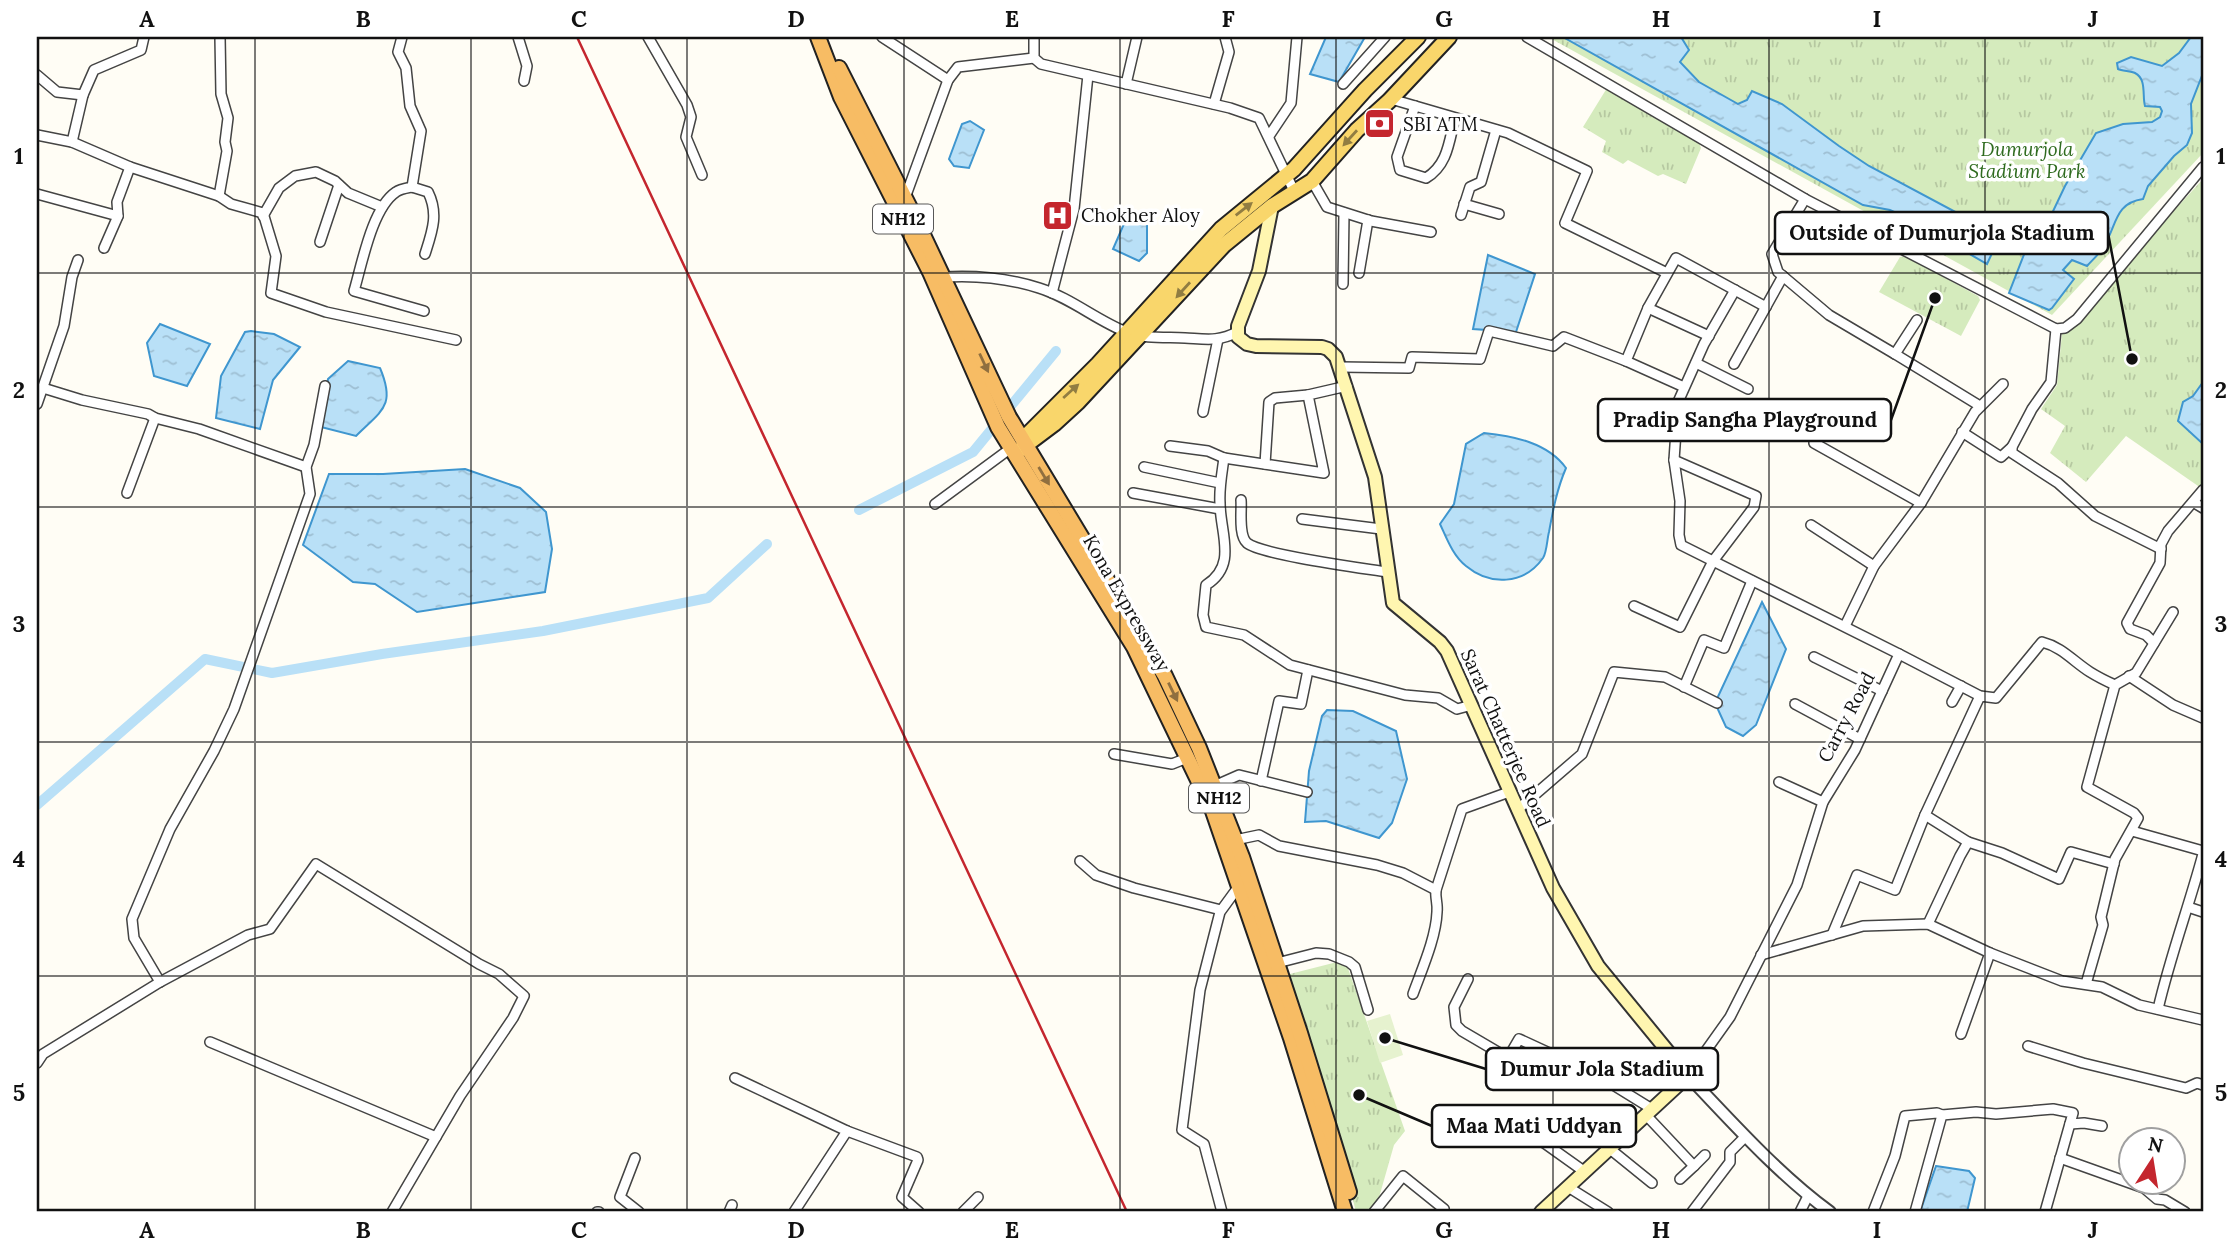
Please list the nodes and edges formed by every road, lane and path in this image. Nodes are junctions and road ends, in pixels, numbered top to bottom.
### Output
1 (144, 37) edge
2 (220, 37) edge
3 (402, 37) edge
4 (518, 37) edge
5 (648, 37) edge
6 (818, 37) edge
7 (828, 37) edge
8 (882, 37) edge
9 (1034, 37) edge
10 (1137, 37) edge
11 (1225, 37) edge
12 (1297, 37) edge
13 (1385, 37) edge
14 (1418, 37) edge
15 (1449, 37) edge
16 (1527, 37) edge
17 (1034, 58) junction
18 (37, 75) edge
19 (1088, 75) junction
20 (948, 80) junction
21 (524, 82) dead end
22 (1126, 84) junction
23 (1343, 84) dead end
24 (83, 95) junction
25 (1391, 99) junction
26 (1214, 104) junction
27 (1415, 106) junction
28 (1455, 118) junction
29 (1496, 130) junction
30 (37, 135) edge
31 (1269, 136) junction
32 (72, 142) junction
33 (130, 167) junction
34 (2203, 167) edge
35 (702, 175) dead end
36 (1286, 176) junction
37 (1312, 181) junction
38 (339, 185) junction
39 (412, 187) junction
40 (1295, 193) junction
41 (37, 194) edge
42 (219, 196) junction
43 (905, 199) junction
44 (1805, 199) junction
45 (1464, 204) junction
46 (1272, 206) junction
47 (382, 207) junction
48 (1344, 213) junction
49 (1499, 214) dead end
50 (1461, 215) dead end
51 (118, 216) junction
52 (263, 216) junction
53 (1368, 220) junction
54 (1431, 232) dead end
55 (320, 243) dead end
56 (104, 248) dead end
57 (425, 254) dead end
58 (78, 260) dead end
59 (1359, 273) dead end
60 (1667, 273) junction
61 (1783, 276) junction
62 (943, 277) junction
63 (1343, 284) dead end
64 (1735, 290) junction
65 (1052, 293) junction
66 (1766, 307) junction
67 (1648, 308) junction
68 (424, 311) dead end
69 (1917, 320) dead end
70 (2056, 329) junction
71 (1237, 332) junction
72 (1126, 333) junction
73 (1142, 336) junction
74 (1709, 336) junction
75 (456, 340) dead end
76 (1219, 340) junction
77 (1895, 354) junction
78 (1626, 361) junction
79 (1696, 363) junction
80 (1734, 364) dead end
81 (1340, 367) junction
82 (2003, 384) dead end
83 (325, 386) dead end
84 (1347, 387) junction
85 (1684, 387) junction
86 (43, 388) junction
87 (1748, 389) dead end
88 (1308, 395) junction
89 (992, 396) junction
90 (37, 404) edge
91 (1980, 406) junction
92 (1203, 412) dead end
93 (155, 418) junction
94 (1962, 432) junction
95 (1814, 443) dead end
96 (1171, 446) dead end
97 (2012, 447) junction
98 (1016, 448) junction
99 (1224, 458) junction
100 (1674, 460) junction
101 (1265, 464) junction
102 (306, 467) junction
103 (1144, 467) dead end
104 (1220, 483) junction
105 (2203, 491) edge
106 (127, 493) dead end
107 (1133, 493) dead end
108 (1241, 500) dead end
109 (2193, 502) junction
110 (1921, 503) junction
111 (935, 504) dead end
112 (2203, 508) edge
113 (1220, 509) junction
114 (1302, 519) dead end
115 (1811, 524) dead end
116 (1381, 528) junction
117 (2161, 549) junction
118 (1713, 561) junction
119 (1874, 566) junction
120 (1387, 572) junction
121 (1752, 581) junction
122 (1634, 606) dead end
123 (2173, 612) dead end
124 (1845, 626) junction
125 (2154, 643) junction
126 (1899, 654) junction
127 (1814, 657) dead end
128 (1308, 670) junction
129 (2129, 676) junction
130 (2115, 685) junction
131 (1961, 686) junction
132 (1684, 687) junction
133 (1882, 691) junction
134 (1980, 695) junction
135 (1952, 702) dead end
136 (1717, 703) dead end
137 (1795, 704) dead end
138 (1472, 705) junction
139 (2203, 718) edge
140 (1860, 739) junction
141 (1114, 754) dead end
142 (1187, 758) junction
143 (1261, 780) junction
144 (1779, 782) dead end
145 (1214, 786) junction
146 (1307, 792) dead end
147 (1509, 792) junction
148 (1823, 802) junction
149 (1517, 810) junction
150 (1925, 815) junction
151 (2132, 831) junction
152 (1236, 840) junction
153 (1968, 842) junction
154 (2203, 852) edge
155 (1080, 861) dead end
156 (2114, 864) junction
157 (1239, 886) junction
158 (1436, 890) junction
159 (2188, 907) junction
160 (1221, 910) junction
161 (2203, 912) edge
162 (1928, 924) junction
163 (1832, 935) junction
164 (1990, 953) junction
165 (1761, 955) junction
166 (1277, 963) junction
167 (1468, 979) dead end
168 (160, 982) junction
169 (2086, 985) junction
170 (1413, 994) dead end
171 (2158, 1009) junction
172 (1368, 1010) dead end
173 (2203, 1020) edge
174 (1961, 1034) dead end
175 (211, 1042) dead end
176 (2028, 1046) dead end
177 (37, 1063) edge
178 (1688, 1076) junction
179 (735, 1078) dead end
180 (2203, 1085) edge
181 (1649, 1112) junction
182 (1942, 1115) junction
183 (2070, 1124) junction
184 (2102, 1126) dead end
185 (1526, 1130) dead end
186 (847, 1131) junction
187 (436, 1137) junction
188 (1745, 1137) junction
189 (1609, 1149) junction
190 (1705, 1155) dead end
191 (635, 1158) dead end
192 (2060, 1158) junction
193 (1694, 1166) junction
194 (1585, 1172) junction
195 (1680, 1180) dead end
196 (1653, 1183) dead end
197 (1569, 1187) junction
198 (1808, 1196) junction
199 (978, 1197) dead end
200 (392, 1212) edge
201 (639, 1212) edge
202 (794, 1212) edge
203 (919, 1212) edge
204 (963, 1212) edge
205 (1222, 1212) edge
206 (1345, 1212) edge
207 (1354, 1212) edge
208 (1374, 1212) edge
209 (1443, 1212) edge
210 (1541, 1212) edge
211 (1608, 1212) edge
212 (1692, 1212) edge
213 (1800, 1212) edge
214 (1830, 1212) edge
215 (1873, 1212) edge
216 (1915, 1212) edge
217 (2045, 1212) edge
218 (2185, 1212) edge

1 - 24 street
2 - 42 street
3 - 39 street
4 - 21 street
5 - 35 street
6 - 89 highway, Kona Expressway / NH12
7 - 43 highway, Kona Expressway / NH12
8 - 20 street
9 - 17 street
10 - 22 street
11 - 26 street
12 - 31 street
13 - 23 street
14 - 36 main road
15 - 25 main road
16 - 44 street
17 - 19 street
17 - 20 street
18 - 24 street
19 - 22 street
19 - 65 street
20 - 43 street
22 - 26 street
24 - 32 street
25 - 27 street
25 -> 37 main road
26 - 31 street
27 - 28 street
27 - 28 street
28 - 29 street
29 - 45 street
29 - 60 street
30 - 32 street
31 - 36 street
32 - 33 street
33 - 42 street
33 - 51 street
34 - 70 street
36 - 40 street
72 -> 36 main road
37 - 40 main road
37 - 48 street
38 - 47 street
38 - 52 street
38 - 55 street
39 - 47 street
39 - 57 street
40 - 46 main road
41 - 51 street
42 - 52 street
43 - 62 highway, Kona Expressway / NH12
44 - 61 street
44 - 70 street
45 - 49 street
45 - 50 street
46 - 71 main road
46 -> 73 main road
47 - 68 street
48 - 53 street
48 - 63 street
51 - 56 street
52 - 75 street
53 - 54 street
53 - 59 street
58 - 86 street
60 - 64 street
60 - 67 street
61 - 66 street
61 - 77 street
62 - 65 street
62 -> 89 highway, Kona Expressway / NH12
64 - 66 street
64 - 74 street
65 - 72 street
66 - 80 street
67 - 74 street
67 - 78 street
69 - 77 street
70 - 97 street
71 - 76 street
71 - 81 main road
72 - 73 street
98 -> 72 main road
73 - 76 street
73 - 98 main road
74 - 79 street
76 - 92 street
77 - 91 street
78 - 81 street
78 - 85 street
79 - 85 street
79 - 87 street
81 - 84 main road, Sarat Chatterjee Road
82 - 91 street
83 - 102 street
84 - 88 street
84 - 116 main road, Sarat Chatterjee Road
85 - 100 street
86 - 90 street
86 - 93 street
88 - 101 street
88 - 101 street
89 - 98 highway, Kona Expressway / NH12
91 - 94 street
93 - 102 street
93 - 106 street
94 - 97 street
94 - 110 street
95 - 110 street
96 - 99 street
97 - 117 street
98 - 111 street
98 - 142 highway, Kona Expressway / NH12
98 -> 145 highway, Kona Expressway / NH12
99 - 101 street
99 - 104 street
100 - 118 street
100 - 118 street
102 - 168 street
103 - 104 street
104 - 113 street
105 - 109 street
107 - 113 street
108 - 120 street
109 - 112 street
109 - 117 street
110 - 119 street
113 - 128 street
114 - 116 street
115 - 119 street
116 - 120 main road, Sarat Chatterjee Road
117 - 125 street
118 - 121 street
118 - 122 street
119 - 124 street
120 - 138 main road, Sarat Chatterjee Road
121 - 124 street
121 - 132 street
123 - 125 street
124 - 126 street
125 - 129 street
126 - 131 street
126 - 133 street, Carry Road
127 - 133 street
128 - 138 street
128 - 143 street
129 - 130 street
129 - 139 street
130 - 134 street
130 - 151 street
131 - 134 street
131 - 135 street
132 - 136 street
132 - 149 street
133 - 140 street, Carry Road
134 - 150 street
137 - 140 street
138 - 147 main road, Sarat Chatterjee Road
140 - 148 street, Carry Road
141 - 142 street
142 - 157 highway, Kona Expressway / NH12
143 - 145 street
143 - 146 street
144 - 148 street
145 - 152 highway, Kona Expressway / NH12
147 - 149 main road, Sarat Chatterjee Road
147 - 158 street
148 - 165 street, Carry Road
149 - 178 main road, Sarat Chatterjee Road
150 - 153 street
150 - 163 street
151 - 154 street
151 - 156 street
152 - 158 street
152 - 166 highway, Kona Expressway / NH12
153 - 156 street
153 - 162 street
154 - 159 street
155 - 160 street
156 - 169 street
157 - 160 street
157 - 206 highway, Kona Expressway / NH12
158 - 170 street
159 - 161 street
159 - 171 street
160 - 205 street
162 - 163 street
162 - 164 street
163 - 165 street
164 - 169 street
164 - 174 street
165 - 178 street, Carry Road
166 - 172 street
166 - 207 highway, Kona Expressway / NH12
167 - 181 street
168 - 177 street
168 - 187 street
169 - 171 street
171 - 173 street
175 - 187 street
176 - 180 street
178 - 181 main road, Carry Road
178 - 188 street, Sarat Chatterjee Road
179 - 186 street
181 - 189 main road, Carry Road
181 - 193 street
182 - 183 street
182 - 215 street
182 - 216 street
183 - 184 street
183 - 192 street
185 - 194 street
186 - 202 street
186 - 203 street
187 - 200 street
188 - 198 street, Sarat Chatterjee Road
188 - 212 street
189 - 194 main road, Carry Road
189 - 196 street
190 - 193 street
191 - 201 street
192 - 217 street
192 - 218 street
193 - 195 street
194 - 197 main road, Carry Road
197 - 210 main road, Carry Road
197 - 211 street
198 - 213 street
198 - 214 street, Sarat Chatterjee Road
199 - 204 street
208 - 209 street

